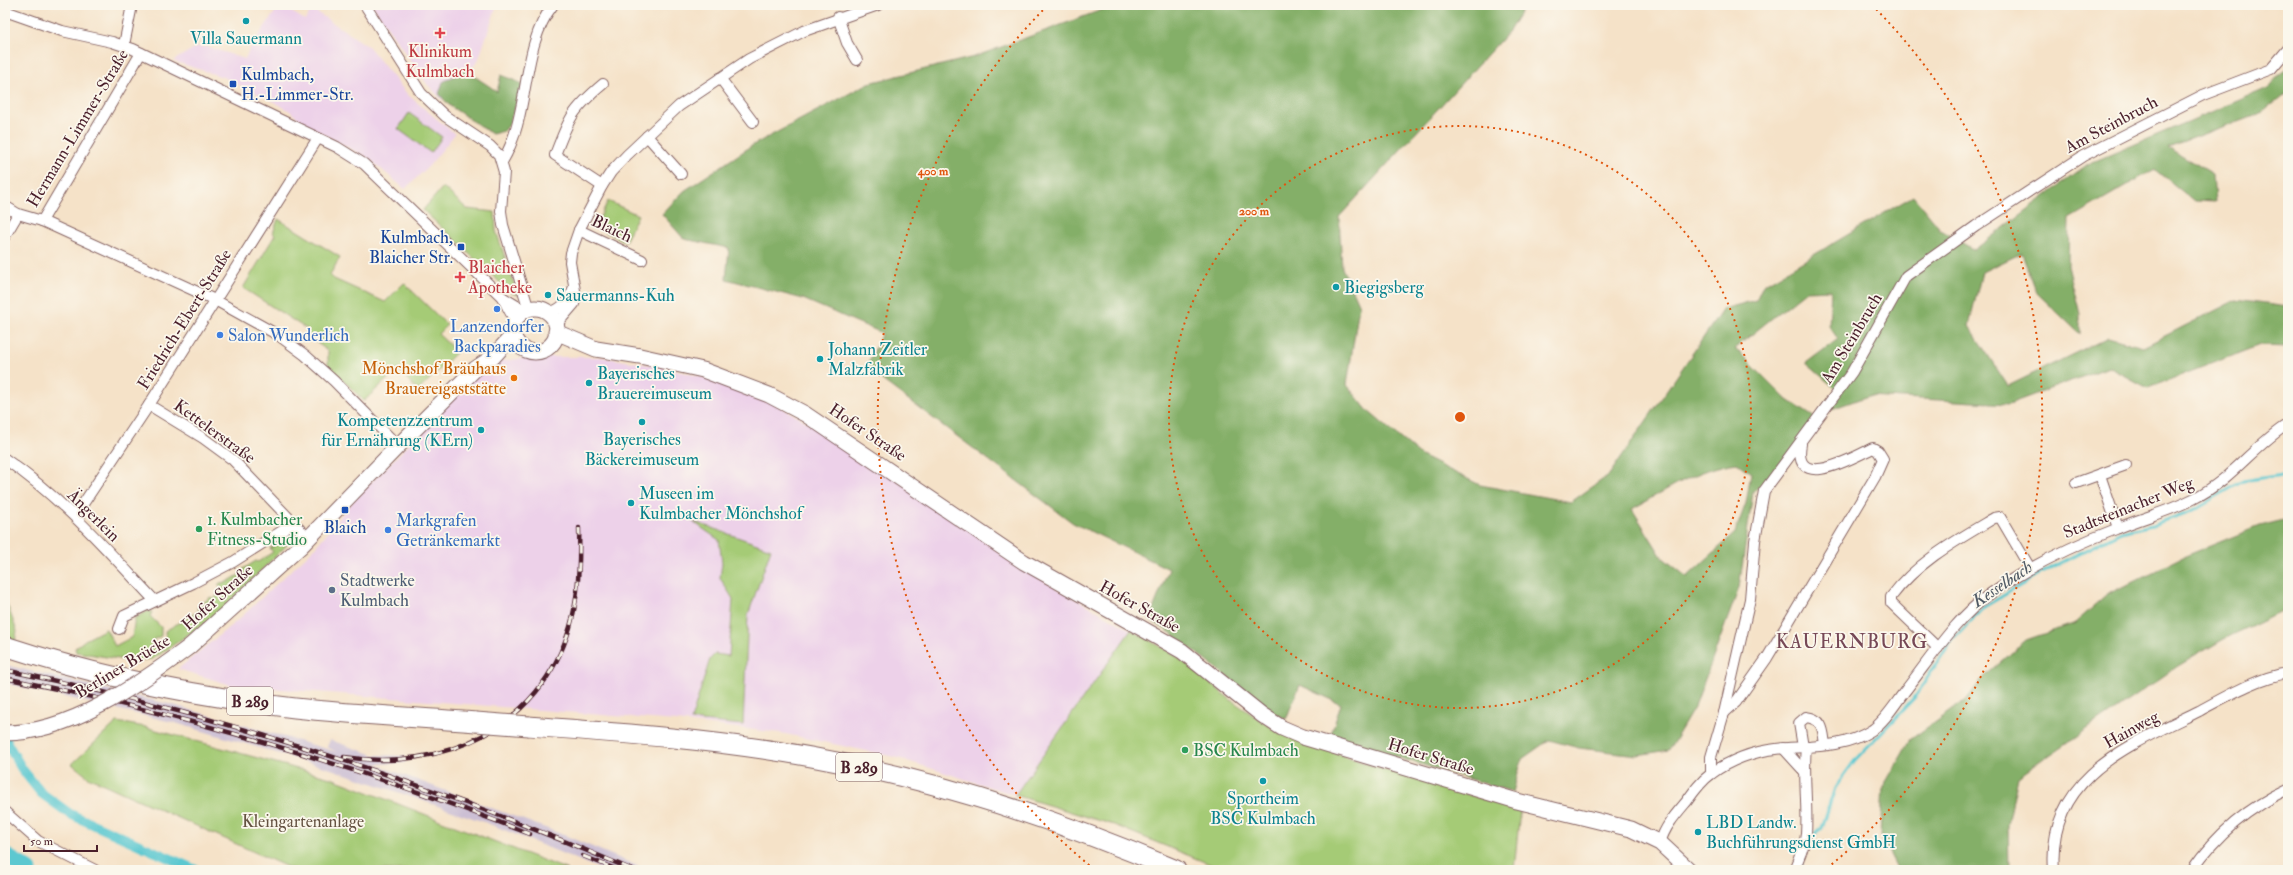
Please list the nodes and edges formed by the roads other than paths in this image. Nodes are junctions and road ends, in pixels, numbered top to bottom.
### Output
1 (132, 5) edge
2 (365, 5) edge
3 (553, 5) edge
4 (878, 5) edge
5 (5, 11) edge
6 (838, 18) junction
7 (124, 45) junction
8 (2288, 49) edge
9 (141, 53) junction
10 (856, 60) dead end
11 (720, 78) junction
12 (603, 84) dead end
13 (754, 122) dead end
14 (647, 136) junction
15 (318, 138) junction
16 (502, 162) junction
17 (681, 174) dead end
18 (602, 186) junction
19 (5, 206) edge
20 (18, 214) junction
21 (42, 221) junction
22 (579, 230) junction
23 (5, 236) edge
24 (642, 260) dead end
25 (215, 300) junction
26 (521, 319) junction
27 (553, 329) junction
28 (523, 349) junction
29 (493, 357) junction
30 (149, 405) junction
31 (2288, 424) edge
32 (1801, 444) junction
33 (398, 446) junction
34 (5, 459) edge
35 (2126, 465) dead end
36 (2100, 476) junction
37 (2076, 483) dead end
38 (75, 516) junction
39 (293, 524) junction
40 (2118, 528) junction
41 (308, 538) junction
42 (2030, 568) junction
43 (154, 600) junction
44 (119, 630) dead end
45 (5, 646) edge
46 (189, 647) joint
47 (1938, 648) junction
48 (2288, 674) edge
49 (1724, 713) junction
50 (5, 733) edge
51 (1825, 746) junction
52 (1804, 747) junction
53 (1783, 748) junction
54 (1804, 771) junction
55 (1711, 774) junction
56 (2288, 789) edge
57 (5, 812) edge
58 (1660, 843) junction
59 (95, 870) edge
60 (1176, 870) edge
61 (1689, 870) edge
62 (1794, 870) edge
63 (2054, 870) edge
64 (2192, 870) edge

1 - 7 street
2 - 16 street
3 - 16 street
4 - 6 street
5 - 7 street
6 - 10 street
6 - 11 street
7 - 9 street
8 - 32 street, Am Steinbruch
9 - 15 street
9 - 21 street, Hermann-Limmer-Straße
11 - 13 street
11 - 14 street
12 - 18 street
14 - 17 street
14 - 18 street
15 - 25 street, Friedrich-Ebert-Straße
15 - 26 street
16 - 26 street
18 - 22 street
19 - 20 street
20 - 21 street, Hermann-Limmer-Straße
20 - 23 street, Hermann-Limmer-Straße
21 - 25 street
22 - 24 street, Blaich
22 - 27 street, Blaich
25 - 30 street, Friedrich-Ebert-Straße
25 - 33 street
26 - 27 street
26 - 28 street
26 - 29 street, Hofer Straße
27 - 28 street
27 - 58 street, Hofer Straße
28 - 29 street, Hofer Straße
29 - 33 street, Hofer Straße
30 - 38 street, Friedrich-Ebert-Straße
30 - 39 street, Kettelerstraße
31 - 40 street, Stadtsteinacher Weg
32 - 49 street, Am Steinbruch
32 - 49 street
33 - 41 street, Hofer Straße
34 - 38 street, Ängerlein
35 - 36 street
36 - 37 street
36 - 40 street
38 - 43 street, Ängerlein
39 - 41 street, Kettelerstraße
39 - 43 street, Hofer Straße
40 - 42 street, Stadtsteinacher Weg
41 - 46 street, Hofer Straße
42 - 47 street, Stadtsteinacher Weg
42 - 47 street
43 - 44 street, Hofer Straße
45 - 60 highway, B 289, bridge
46 - 50 street, Berliner Brücke, bridge
47 - 51 street, Stadtsteinacher Weg
48 - 63 street, Hainweg
49 - 55 street
51 - 52 street, Stadtsteinacher Weg
51 - 52 street
52 - 53 street, Stadtsteinacher Weg
52 - 54 street
53 - 54 street
53 - 55 street
54 - 62 street
55 - 58 street
56 - 64 street
57 - 59 street
58 - 61 street, Hofer Straße

